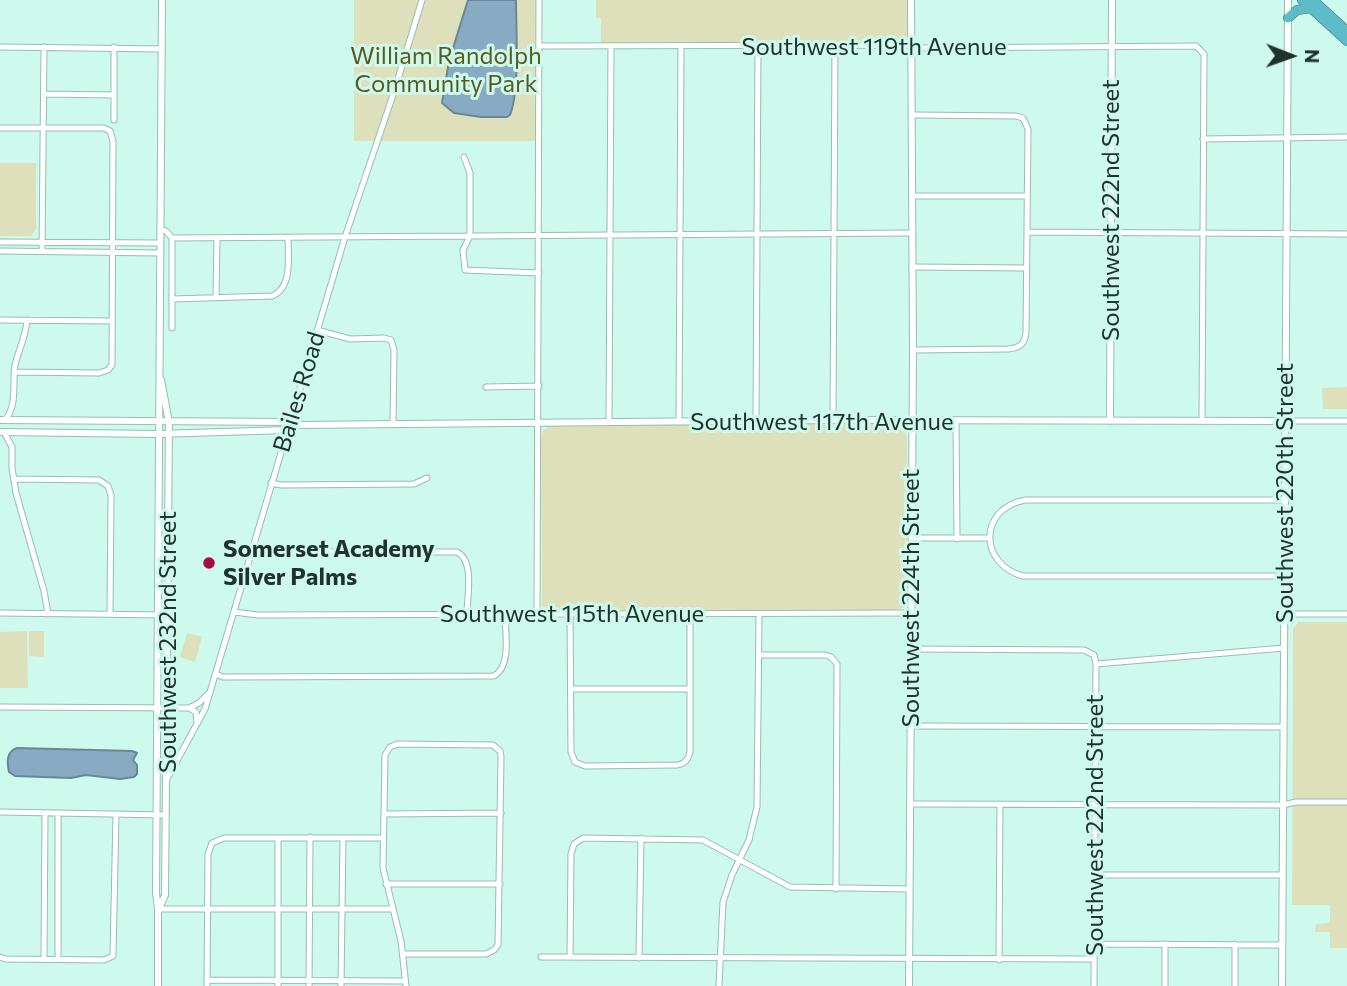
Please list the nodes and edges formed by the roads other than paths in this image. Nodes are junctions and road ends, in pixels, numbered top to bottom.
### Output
1 (162, 0) edge
2 (422, 0) edge
3 (539, 0) edge
4 (911, 0) edge
5 (1112, 0) edge
6 (1288, 0) edge
7 (1302, 0) edge
8 (1322, 0) edge
9 (1312, 4) edge
10 (1288, 18) junction
11 (1347, 23) edge
12 (1347, 31) edge
13 (1347, 41) edge
14 (911, 45) junction
15 (539, 46) junction
16 (611, 46) junction
17 (0, 47) edge
18 (44, 47) junction
19 (114, 47) junction
20 (681, 47) junction
21 (758, 47) junction
22 (835, 47) junction
23 (1112, 47) junction
24 (162, 49) junction
25 (44, 94) junction
26 (114, 95) junction
27 (912, 115) junction
28 (114, 120) dead end
29 (0, 128) edge
30 (43, 128) junction
31 (1347, 137) edge
32 (1287, 138) junction
33 (1203, 139) junction
34 (464, 157) dead end
35 (912, 196) junction
36 (1027, 196) junction
37 (160, 229) junction
38 (1027, 232) junction
39 (912, 233) junction
40 (834, 234) junction
41 (1111, 234) junction
42 (1203, 234) junction
43 (1286, 234) junction
44 (1347, 234) edge
45 (540, 235) junction
46 (680, 235) junction
47 (757, 235) junction
48 (345, 236) junction
49 (470, 236) junction
50 (610, 236) junction
51 (288, 237) junction
52 (172, 238) junction
53 (217, 238) junction
54 (0, 242) edge
55 (42, 242) junction
56 (112, 243) junction
57 (160, 243) junction
58 (0, 251) edge
59 (42, 251) junction
60 (112, 252) junction
61 (160, 253) junction
62 (912, 267) junction
63 (1026, 268) junction
64 (540, 273) junction
65 (216, 298) junction
66 (172, 299) junction
67 (0, 320) edge
68 (27, 320) junction
69 (112, 321) junction
70 (172, 328) dead end
71 (317, 330) junction
72 (913, 350) junction
73 (14, 372) junction
74 (159, 375) junction
75 (539, 386) junction
76 (486, 387) dead end
77 (13, 405) junction
78 (2, 420) edge
79 (833, 420) junction
80 (22, 421) junction
81 (756, 421) junction
82 (1110, 421) junction
83 (1202, 421) junction
84 (1286, 421) junction
85 (1347, 421) edge
86 (158, 422) junction
87 (169, 422) junction
88 (539, 422) junction
89 (609, 422) junction
90 (679, 422) junction
91 (912, 422) junction
92 (956, 422) junction
93 (293, 423) junction
94 (393, 424) junction
95 (287, 430) junction
96 (2, 432) edge
97 (22, 432) junction
98 (158, 434) junction
99 (169, 434) junction
100 (12, 447) junction
101 (426, 478) dead end
102 (14, 479) junction
103 (271, 483) junction
104 (1285, 500) junction
105 (912, 538) junction
106 (957, 538) junction
107 (989, 538) junction
108 (252, 550) junction
109 (1284, 576) junction
110 (234, 612) junction
111 (0, 613) edge
112 (505, 613) junction
113 (911, 613) junction
114 (48, 614) junction
115 (110, 614) junction
116 (467, 614) junction
117 (537, 614) junction
118 (570, 614) junction
119 (690, 614) junction
120 (759, 614) junction
121 (1284, 614) junction
122 (1347, 614) edge
123 (158, 615) junction
124 (169, 615) junction
125 (1284, 648) junction
126 (911, 649) junction
127 (759, 655) junction
128 (1096, 664) junction
129 (216, 674) junction
130 (571, 689) junction
131 (690, 689) junction
132 (210, 692) junction
133 (0, 707) edge
134 (168, 708) junction
135 (189, 708) junction
136 (157, 709) junction
137 (197, 726) junction
138 (910, 726) junction
139 (1096, 727) junction
140 (1283, 727) junction
141 (167, 779) junction
142 (1347, 802) edge
143 (910, 804) junction
144 (1000, 804) junction
145 (1095, 804) junction
146 (1283, 804) junction
147 (0, 812) edge
148 (45, 813) junction
149 (58, 813) junction
150 (500, 813) junction
151 (116, 814) junction
152 (384, 814) junction
153 (157, 815) junction
154 (166, 815) junction
155 (278, 838) junction
156 (310, 838) junction
157 (343, 838) junction
158 (383, 838) junction
159 (641, 838) junction
160 (740, 859) junction
161 (1095, 875) junction
162 (1283, 875) junction
163 (386, 884) junction
164 (500, 884) junction
165 (836, 889) junction
166 (909, 889) junction
167 (159, 909) junction
168 (208, 909) junction
169 (278, 909) junction
170 (310, 909) junction
171 (342, 909) junction
172 (393, 909) junction
173 (1094, 944) junction
174 (1165, 944) junction
175 (1235, 944) junction
176 (1282, 945) junction
177 (403, 954) junction
178 (0, 957) edge
179 (541, 957) dead end
180 (570, 957) junction
181 (639, 958) junction
182 (720, 958) junction
183 (44, 959) junction
184 (1094, 959) junction
185 (58, 960) junction
186 (909, 960) junction
187 (999, 960) junction
188 (207, 983) edge
189 (239, 983) edge
190 (278, 983) edge
191 (309, 983) edge
192 (341, 983) edge
193 (373, 983) edge
194 (405, 984) edge
195 (158, 986) edge
196 (719, 986) edge
197 (909, 986) edge
198 (1094, 986) edge
199 (1165, 986) edge
200 (1235, 986) edge
201 (1282, 986) edge

1 - 24 street, Southwest 232nd Street
2 - 48 street, Bailes Road
3 - 15 street
4 - 14 street, Southwest 224th Street
5 - 23 street, Southwest 222nd Street
6 - 10 street, Southwest 220th Street
7 - 9 highway
8 - 11 highway
9 - 10 highway
9 - 12 highway
9 - 13 highway
10 - 32 street, Southwest 220th Street
14 - 22 street, Southwest 119th Avenue
14 - 23 street, Southwest 119th Avenue
14 - 27 street, Southwest 224th Street
15 - 16 street, Southwest 119th Avenue
15 - 45 street
16 - 20 street, Southwest 119th Avenue
16 - 50 street
17 - 18 street
18 - 19 street
18 - 25 street
19 - 24 street
19 - 26 street
20 - 21 street, Southwest 119th Avenue
20 - 46 street
21 - 22 street, Southwest 119th Avenue
21 - 47 street
22 - 40 street
23 - 33 street, Southwest 119th Avenue
23 - 41 street, Southwest 222nd Street
24 - 37 street, Southwest 232nd Street
25 - 26 street
25 - 30 street
26 - 28 street
27 - 35 street, Southwest 224th Street
27 - 36 street
29 - 30 street
30 - 55 street
30 - 56 street
31 - 32 street
32 - 33 street
32 - 43 street, Southwest 220th Street
33 - 42 street
34 - 49 street
35 - 36 street
35 - 39 street, Southwest 224th Street
36 - 38 street
37 - 52 street
37 - 57 street, Southwest 232nd Street
38 - 41 street
38 - 63 street
39 - 40 street
39 - 62 street, Southwest 224th Street
40 - 47 street
40 - 79 street
41 - 42 street
41 - 82 street, Southwest 222nd Street
42 - 43 street
42 - 83 street
43 - 44 street
43 - 84 street, Southwest 220th Street
45 - 49 street
45 - 50 street
45 - 64 street
46 - 47 street
46 - 50 street
46 - 90 street
47 - 81 street
48 - 49 street
48 - 51 street
48 - 71 street, Bailes Road
49 - 64 street
50 - 89 street
51 - 53 street
51 - 65 street
52 - 53 street
52 - 66 street
53 - 65 street
54 - 55 street
55 - 56 street
55 - 59 street
56 - 57 street
56 - 60 street
57 - 61 street, Southwest 232nd Street
58 - 59 street
59 - 60 street
60 - 61 street
60 - 69 street
61 - 74 street, Southwest 232nd Street
62 - 63 street
62 - 72 street, Southwest 224th Street
63 - 72 street
64 - 75 street
65 - 66 street
66 - 70 street
67 - 68 street
68 - 69 street
68 - 73 street
69 - 73 street
71 - 93 street, Bailes Road
71 - 94 street
72 - 91 street, Southwest 224th Street
73 - 77 street
74 - 86 street, Southwest 232nd Street
74 - 87 street, Southwest 232nd Street
75 - 76 street
75 - 88 street
77 - 78 street
77 - 80 street
78 - 80 street, Southwest 117th Avenue
79 - 81 street, Southwest 117th Avenue
79 - 91 street, Southwest 117th Avenue
80 - 86 street, Southwest 117th Avenue
81 - 90 street, Southwest 117th Avenue
82 - 83 street, Southwest 117th Avenue
82 - 92 street, Southwest 117th Avenue
83 - 84 street, Southwest 117th Avenue
84 - 85 street, Southwest 117th Avenue
84 - 104 street, Southwest 220th Street
86 - 87 street, Southwest 117th Avenue
86 - 98 street, Southwest 232nd Street
87 - 93 street, Southwest 117th Avenue
87 - 99 street, Southwest 232nd Street
88 - 89 street, Southwest 117th Avenue
88 - 94 street, Southwest 117th Avenue
88 - 117 street
89 - 90 street, Southwest 117th Avenue
91 - 92 street, Southwest 117th Avenue
91 - 105 street, Southwest 224th Street
92 - 106 street, Southwest 224th Street
93 - 94 street, Southwest 117th Avenue
93 - 95 street, Southwest 117th Avenue
95 - 99 street, Southwest 117th Avenue
95 - 103 street, Bailes Road
96 - 97 street, Southwest 117th Avenue
96 - 100 street
97 - 98 street, Southwest 117th Avenue
97 - 100 street
98 - 99 street, Southwest 117th Avenue
98 - 123 street, Southwest 232nd Street
99 - 124 street, Southwest 232nd Street
100 - 102 street
101 - 103 street
102 - 114 street
102 - 115 street
103 - 108 street, Bailes Road
104 - 107 street
104 - 109 street, Southwest 220th Street
105 - 106 street
105 - 113 street, Southwest 224th Street
106 - 107 street
107 - 109 street
108 - 110 street, Bailes Road
108 - 116 street
109 - 121 street, Southwest 220th Street
110 - 116 street, Southwest 115th Avenue
110 - 129 street, Bailes Road
111 - 114 street
112 - 116 street, Southwest 115th Avenue
112 - 117 street, Southwest 115th Avenue
112 - 129 street
113 - 120 street, Southwest 115th Avenue
113 - 126 street, Southwest 224th Street
114 - 115 street
115 - 123 street
117 - 118 street, Southwest 115th Avenue
118 - 119 street, Southwest 115th Avenue
118 - 130 street
119 - 120 street, Southwest 115th Avenue
119 - 131 street
120 - 127 street
121 - 122 street
121 - 125 street, Southwest 220th Street
123 - 124 street
123 - 136 street, Southwest 232nd Street
124 - 134 street, Southwest 232nd Street
125 - 128 street
125 - 140 street, Southwest 220th Street
126 - 128 street
126 - 138 street, Southwest 224th Street
127 - 160 street
127 - 165 street
128 - 139 street, Southwest 222nd Street
129 - 132 street, Bailes Road
130 - 131 street
130 - 131 street
132 - 135 street
132 - 137 street, Bailes Road
133 - 136 street
134 - 135 street
134 - 136 street
134 - 141 street, Southwest 232nd Street
135 - 137 street
136 - 153 street, Southwest 232nd Street
137 - 141 street, Bailes Road
138 - 139 street
138 - 143 street, Southwest 224th Street
139 - 140 street
139 - 145 street, Southwest 222nd Street
140 - 146 street, Southwest 220th Street
141 - 154 street, Southwest 232nd Street
142 - 146 street
143 - 144 street
143 - 166 street, Southwest 224th Street
144 - 145 street
144 - 187 street
145 - 146 street
145 - 161 street, Southwest 222nd Street
146 - 162 street, Southwest 220th Street
147 - 148 street
148 - 149 street
148 - 183 street
149 - 151 street
149 - 185 street
150 - 152 street
150 - 152 street
150 - 164 street
151 - 153 street
151 - 185 street
152 - 158 street
153 - 154 street
153 - 167 street, Southwest 232nd Street
154 - 167 street, Southwest 232nd Street
155 - 156 street
155 - 168 street
155 - 169 street
156 - 157 street
156 - 170 street
157 - 158 street
157 - 171 street
158 - 163 street
159 - 160 street
159 - 180 street
159 - 181 street
160 - 165 street
160 - 182 street
161 - 162 street
161 - 173 street, Southwest 222nd Street
162 - 176 street, Southwest 220th Street
163 - 164 street
163 - 172 street
164 - 177 street
165 - 166 street
166 - 186 street, Southwest 224th Street
167 - 168 street
167 - 195 street, Southwest 232nd Street
168 - 169 street
168 - 188 street
169 - 170 street
169 - 190 street
170 - 171 street
170 - 191 street
171 - 172 street
171 - 192 street
172 - 177 street
173 - 174 street
173 - 184 street, Southwest 222nd Street
174 - 175 street
174 - 199 street
175 - 176 street
175 - 200 street
176 - 201 street, Southwest 220th Street
177 - 194 street
178 - 183 street
179 - 180 street
180 - 181 street
181 - 182 street
182 - 186 street
182 - 196 street
183 - 185 street
184 - 187 street
184 - 198 street, Southwest 222nd Street
186 - 187 street
186 - 197 street, Southwest 224th Street
188 - 189 street
189 - 190 street
190 - 191 street
191 - 192 street
192 - 193 street
193 - 194 street

